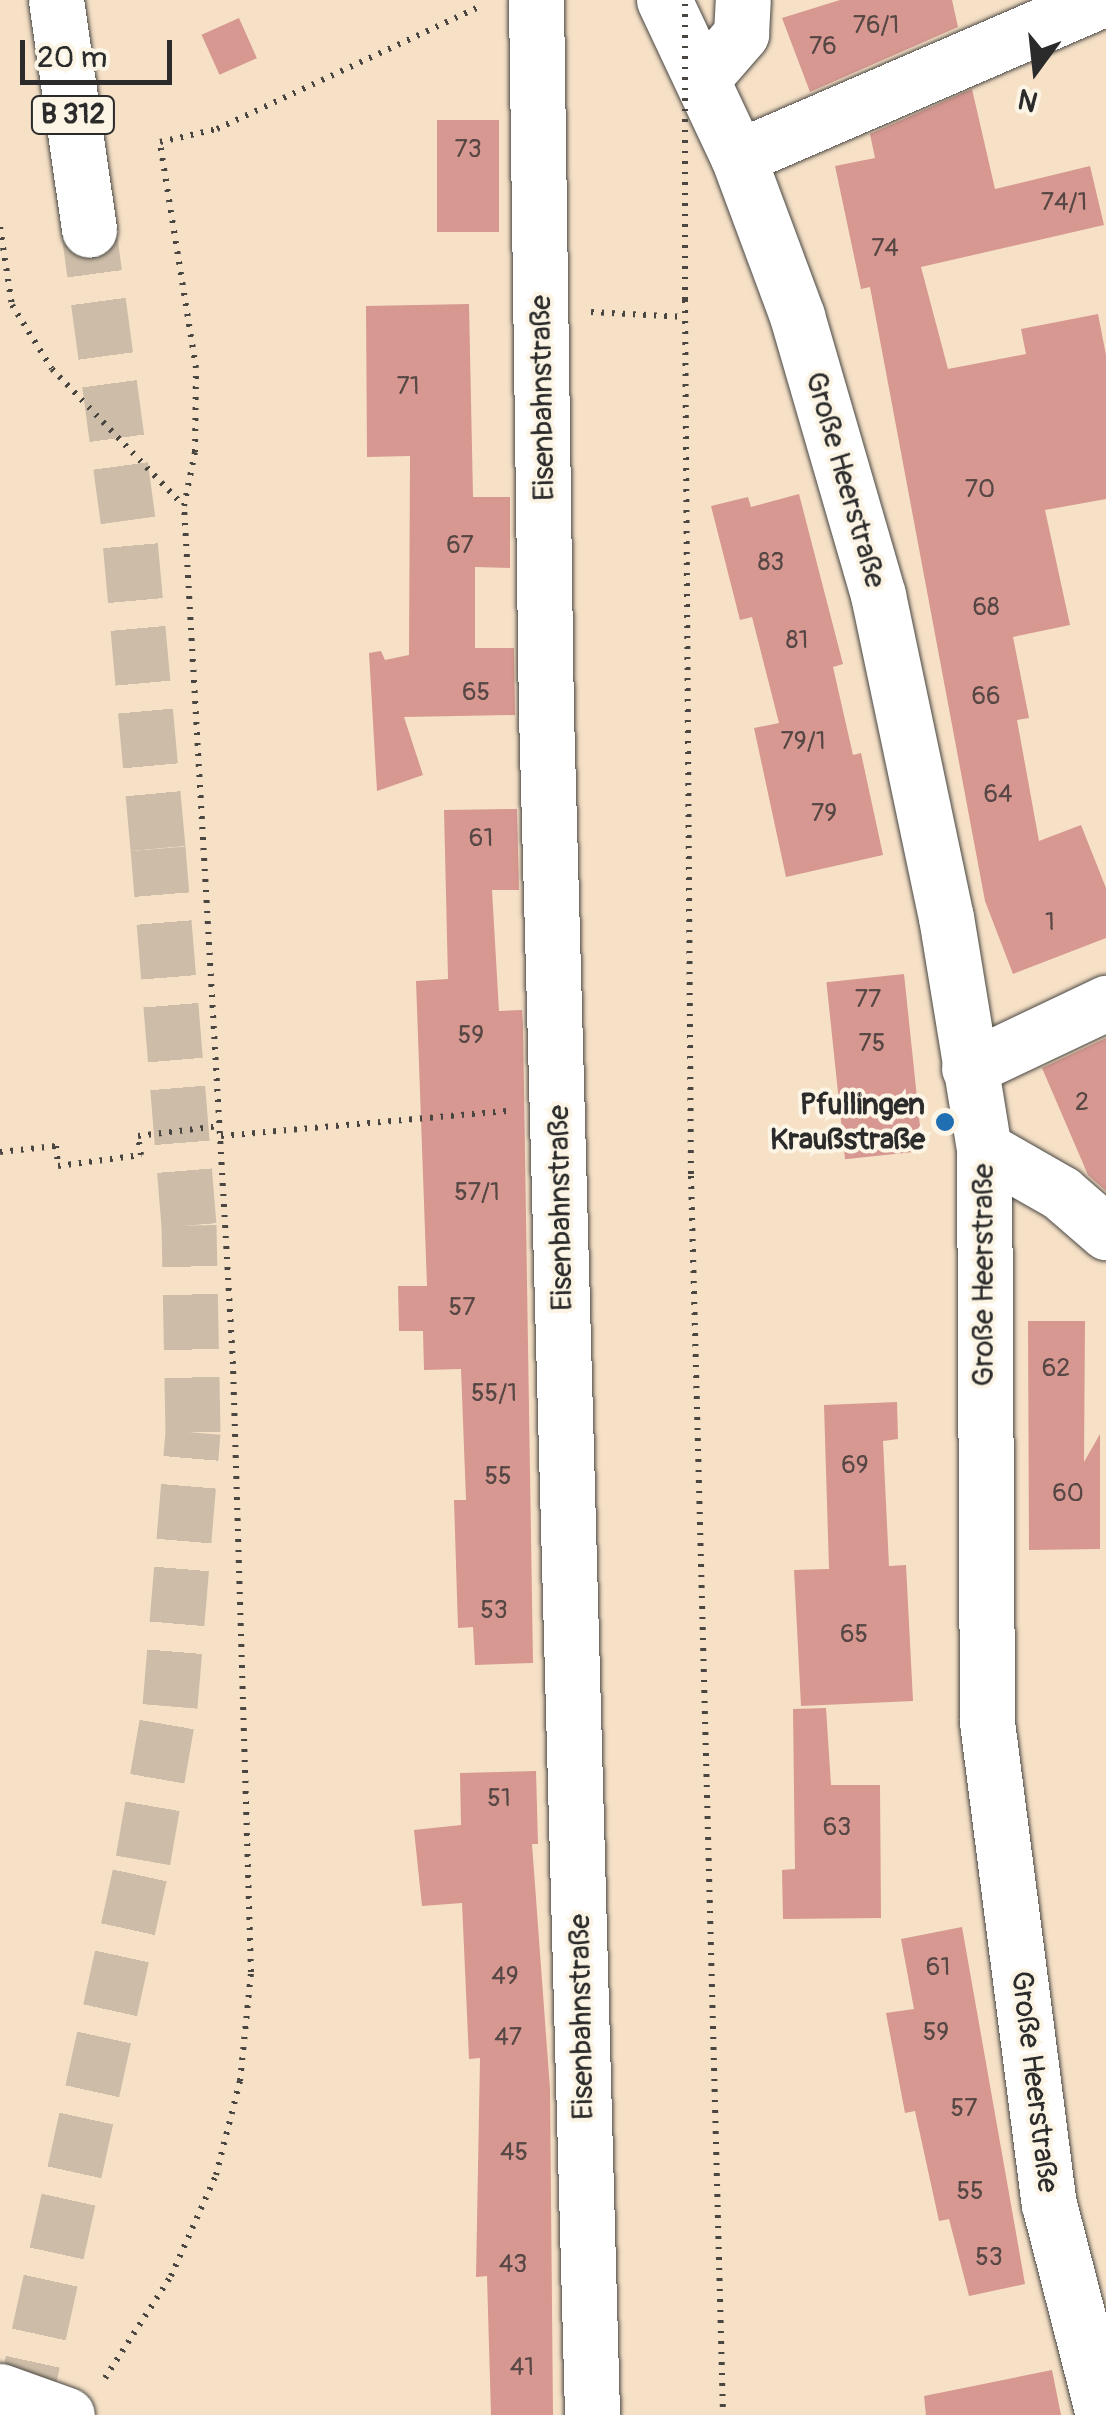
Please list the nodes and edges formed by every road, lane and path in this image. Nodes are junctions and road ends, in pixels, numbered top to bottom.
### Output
1 (56, 0) edge
2 (493, 0) edge
3 (536, 0) edge
4 (664, 0) edge
5 (685, 0) edge
6 (744, 0) edge
7 (1100, 0) edge
8 (702, 79) junction
9 (738, 156) junction
10 (0, 227) edge
11 (89, 230) tunnel mouth
12 (542, 310) junction
13 (685, 317) junction
14 (184, 506) junction
15 (1106, 1003) edge
16 (969, 1068) junction
17 (558, 1107) junction
18 (220, 1126) junction
19 (220, 1136) junction
20 (984, 1149) junction
21 (0, 1152) edge
22 (1106, 1232) edge
23 (0, 2391) edge
24 (84, 2399) edge
25 (592, 2415) edge
26 (723, 2415) edge
27 (1104, 2415) edge

1 - 11 street, B 312
2 - 14 path
3 - 12 street, Eisenbahnstraße
4 - 8 street, Große Heerstraße
5 - 13 path, bridge
6 - 8 street
7 - 9 street
8 - 9 street, Große Heerstraße
9 - 16 street, Große Heerstraße
10 - 14 path
12 - 13 path
12 - 17 street, Eisenbahnstraße
13 - 26 path
14 - 18 path
15 - 16 street
16 - 20 street, Große Heerstraße
17 - 19 path
17 - 25 street, Eisenbahnstraße
18 - 19 path
18 - 21 path
19 - 24 path
20 - 22 street
20 - 27 street, Große Heerstraße
23 - 24 street

